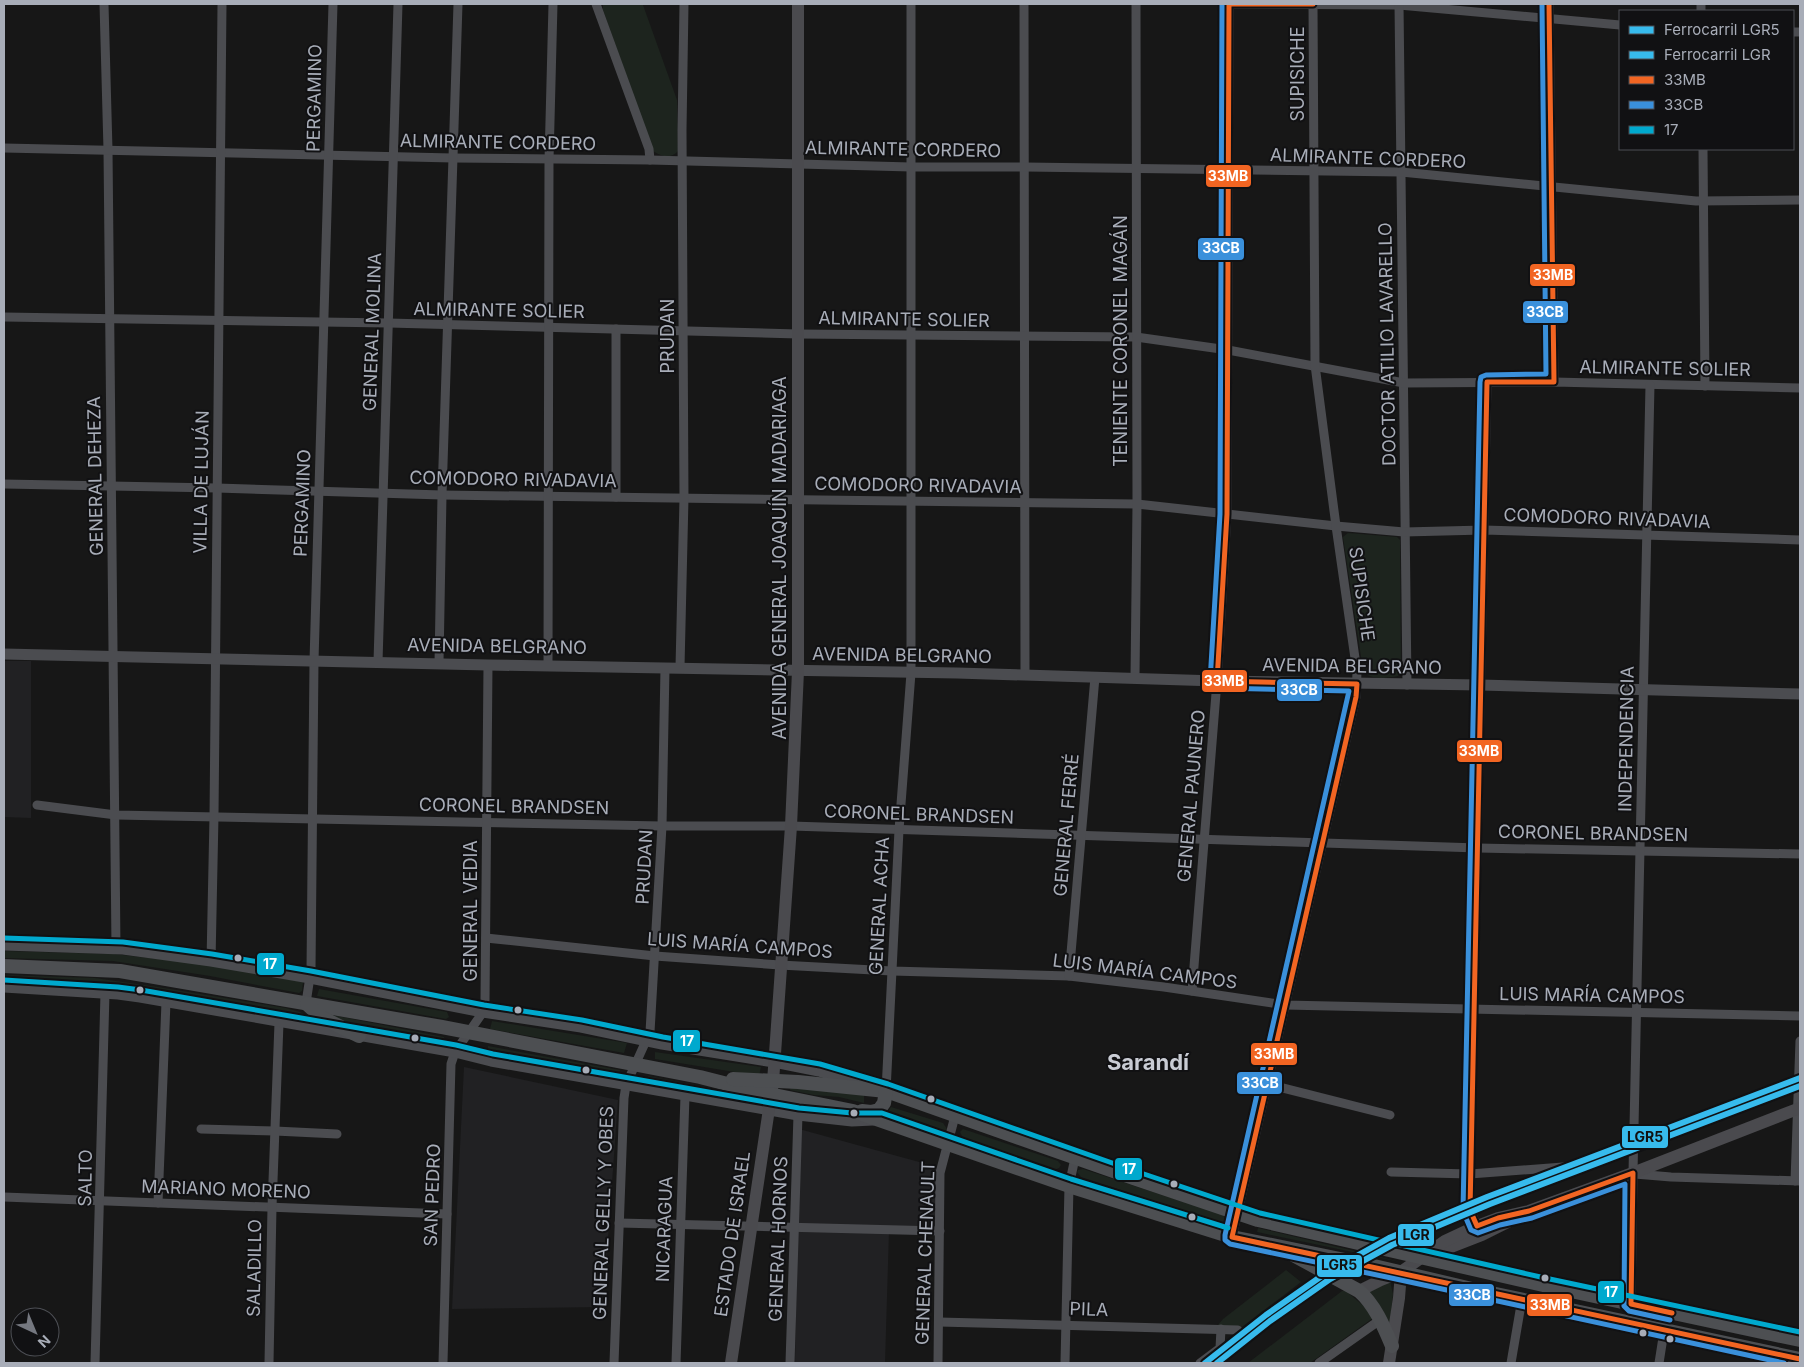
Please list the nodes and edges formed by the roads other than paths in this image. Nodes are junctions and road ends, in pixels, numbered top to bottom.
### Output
1 (104, 4) edge
2 (222, 4) edge
3 (333, 4) edge
4 (398, 4) edge
5 (458, 4) edge
6 (554, 4) edge
7 (596, 4) edge
8 (684, 4) edge
9 (798, 4) edge
10 (911, 4) edge
11 (1024, 4) edge
12 (1136, 4) edge
13 (1224, 4) edge
14 (1229, 4) edge
15 (1314, 4) edge
16 (1399, 4) edge
17 (1548, 4) edge
18 (1549, 18) junction
19 (1619, 25) edge
20 (4, 148) edge
21 (108, 150) junction
22 (1703, 150) edge
23 (220, 152) junction
24 (329, 155) junction
25 (393, 157) junction
26 (453, 158) junction
27 (548, 160) junction
28 (650, 160) junction
29 (683, 162) junction
30 (797, 165) junction
31 (911, 167) junction
32 (1025, 167) junction
33 (1137, 169) junction
34 (1229, 169) junction
35 (1313, 172) junction
36 (1401, 172) junction
37 (1551, 186) junction
38 (1800, 200) edge
39 (1704, 201) junction
40 (4, 317) edge
41 (109, 318) junction
42 (219, 322) junction
43 (324, 323) junction
44 (389, 324) junction
45 (448, 326) junction
46 (548, 328) junction
47 (616, 329) junction
48 (683, 330) junction
49 (798, 334) junction
50 (910, 334) junction
51 (1024, 336) junction
52 (1136, 337) junction
53 (1228, 350) junction
54 (1315, 366) junction
55 (1487, 382) junction
56 (1554, 382) junction
57 (1404, 383) junction
58 (1650, 385) junction
59 (1705, 386) junction
60 (1800, 388) edge
61 (4, 484) edge
62 (112, 485) junction
63 (217, 488) junction
64 (318, 492) junction
65 (383, 494) junction
66 (442, 495) junction
67 (548, 497) junction
68 (616, 497) junction
69 (684, 498) junction
70 (798, 500) junction
71 (910, 501) junction
72 (1026, 504) junction
73 (1137, 504) junction
74 (1227, 514) junction
75 (1336, 526) junction
76 (1484, 530) junction
77 (1404, 532) junction
78 (1646, 536) junction
79 (1800, 540) edge
80 (4, 654) edge
81 (114, 657) junction
82 (215, 659) junction
83 (314, 661) junction
84 (378, 662) junction
85 (438, 663) junction
86 (488, 665) junction
87 (548, 665) junction
88 (680, 667) junction
89 (665, 668) junction
90 (798, 671) junction
91 (911, 673) junction
92 (1024, 675) junction
93 (1096, 677) junction
94 (1135, 677) junction
95 (1217, 681) junction
96 (1357, 684) junction
97 (1407, 684) junction
98 (1481, 685) junction
99 (1643, 689) junction
100 (1800, 694) edge
101 (37, 805) dead end
102 (116, 815) junction
103 (214, 816) junction
104 (313, 819) junction
105 (486, 822) junction
106 (662, 826) junction
107 (791, 826) junction
108 (899, 830) junction
109 (1082, 836) junction
110 (1204, 840) junction
111 (1322, 843) junction
112 (1478, 848) junction
113 (1641, 850) junction
114 (1800, 854) edge
115 (486, 938) junction
116 (4, 944) edge
117 (116, 948) junction
118 (655, 956) junction
119 (211, 961) junction
120 (780, 965) junction
121 (4, 966) edge
122 (892, 971) junction
123 (1070, 976) junction
124 (310, 978) junction
125 (4, 987) edge
126 (1192, 991) junction
127 (105, 993) junction
128 (166, 1002) junction
129 (306, 1003) junction
130 (1284, 1005) junction
131 (1475, 1010) junction
132 (483, 1012) junction
133 (1637, 1012) junction
134 (1800, 1016) edge
135 (279, 1023) junction
136 (468, 1032) junction
137 (360, 1036) junction
138 (648, 1040) junction
139 (1800, 1041) edge
140 (455, 1052) junction
141 (774, 1062) junction
142 (635, 1065) junction
143 (1267, 1084) junction
144 (626, 1085) junction
145 (772, 1088) junction
146 (886, 1091) junction
147 (686, 1096) junction
148 (1799, 1108) edge
149 (768, 1110) junction
150 (853, 1111) junction
151 (1390, 1114) dead end
152 (798, 1115) junction
153 (955, 1116) junction
154 (880, 1120) junction
155 (201, 1129) dead end
156 (275, 1131) junction
157 (337, 1134) dead end
158 (947, 1143) junction
159 (1075, 1158) junction
160 (1563, 1167) dead end
161 (1391, 1172) dead end
162 (1632, 1173) junction
163 (1470, 1174) junction
164 (1798, 1181) edge
165 (1070, 1186) junction
166 (4, 1197) edge
167 (101, 1200) junction
168 (158, 1203) junction
169 (272, 1207) junction
170 (1528, 1211) junction
171 (448, 1214) junction
172 (1238, 1214) junction
173 (619, 1222) junction
174 (680, 1224) junction
175 (751, 1226) junction
176 (1477, 1226) junction
177 (794, 1228) junction
178 (940, 1231) junction
179 (1232, 1237) junction
180 (1279, 1247) junction
181 (1422, 1257) junction
182 (1401, 1272) junction
183 (1359, 1291) junction
184 (1522, 1299) junction
185 (1632, 1304) junction
186 (1667, 1312) junction
187 (1380, 1320) junction
188 (939, 1322) junction
189 (1065, 1325) junction
190 (1221, 1329) junction
191 (1238, 1330) dead end
192 (1664, 1330) junction
193 (1800, 1340) edge
194 (1392, 1346) junction
195 (1800, 1359) edge
196 (95, 1363) edge
197 (269, 1363) edge
198 (443, 1363) edge
199 (614, 1363) edge
200 (676, 1363) edge
201 (731, 1363) edge
202 (790, 1363) edge
203 (938, 1363) edge
204 (1065, 1363) edge
205 (1200, 1363) edge
206 (1319, 1363) edge
207 (1389, 1363) edge
208 (1511, 1363) edge
209 (1659, 1363) edge

1 - 21 street, GENERAL DEHEZA
2 - 23 street, VILLA DE LUJÁN
3 - 24 street, PERGAMINO
4 - 25 street, GENERAL MOLINA
5 - 26 street
6 - 27 street
7 - 28 street
8 - 29 street, PRUDAN
9 - 30 main road, AVENIDA GENERAL JOAQUÍN MADARIAGA
10 - 31 street, GENERAL ACHA
11 - 32 street
12 - 33 street, TENIENTE CORONEL MAGÁN
13 - 14 street
14 - 15 street
14 - 34 street, GENERAL PAUNERO
15 - 16 street
15 - 35 street, SUPISICHE
16 - 18 street
16 - 36 street, DOCTOR ATILIO LAVARELLO
17 - 18 street
18 - 19 street
18 - 37 street
20 - 21 street, ALMIRANTE CORDERO
21 - 23 street, ALMIRANTE CORDERO
21 - 41 street, GENERAL DEHEZA
22 - 39 street
23 - 24 street, ALMIRANTE CORDERO
23 - 42 street, VILLA DE LUJÁN
24 - 25 street, ALMIRANTE CORDERO
24 - 43 street, PERGAMINO
25 - 26 street, ALMIRANTE CORDERO
25 - 44 street, GENERAL MOLINA
26 - 27 street, ALMIRANTE CORDERO
26 - 45 street
27 - 28 street, ALMIRANTE CORDERO
27 - 46 street
28 - 29 street, ALMIRANTE CORDERO
29 - 30 street, ALMIRANTE CORDERO
29 - 48 street, PRUDAN
30 - 31 street, ALMIRANTE CORDERO
30 - 49 main road, AVENIDA GENERAL JOAQUÍN MADARIAGA
31 - 32 street, ALMIRANTE CORDERO
31 - 50 street, GENERAL ACHA
32 - 33 street, ALMIRANTE CORDERO
32 - 51 street
33 - 34 street, ALMIRANTE CORDERO
33 - 52 street, TENIENTE CORONEL MAGÁN
34 - 35 street, ALMIRANTE CORDERO
34 - 53 street, GENERAL PAUNERO
35 - 36 street, ALMIRANTE CORDERO
35 - 54 street, SUPISICHE
36 - 37 street, ALMIRANTE CORDERO
36 - 57 street, DOCTOR ATILIO LAVARELLO
37 - 39 street, ALMIRANTE CORDERO
37 - 56 street
38 - 39 street, ALMIRANTE CORDERO
39 - 59 street
40 - 41 street, ALMIRANTE SOLIER
41 - 42 street, ALMIRANTE SOLIER
41 - 62 street, GENERAL DEHEZA
42 - 43 street, ALMIRANTE SOLIER
42 - 63 street, VILLA DE LUJÁN
43 - 44 street, ALMIRANTE SOLIER
43 - 64 street, PERGAMINO
44 - 45 street, ALMIRANTE SOLIER
44 - 65 street, GENERAL MOLINA
45 - 46 street, ALMIRANTE SOLIER
45 - 66 street
46 - 47 street, ALMIRANTE SOLIER
46 - 67 street
47 - 48 street, ALMIRANTE SOLIER
47 - 68 street
48 - 49 street, ALMIRANTE SOLIER
48 - 69 street, PRUDAN
49 - 50 street, ALMIRANTE SOLIER
49 - 70 main road, AVENIDA GENERAL JOAQUÍN MADARIAGA
50 - 51 street, ALMIRANTE SOLIER
50 - 71 street, GENERAL ACHA
51 - 52 street, ALMIRANTE SOLIER
51 - 72 street
52 - 53 street, ALMIRANTE SOLIER
52 - 73 street, TENIENTE CORONEL MAGÁN
53 - 54 street, ALMIRANTE SOLIER
53 - 74 street, GENERAL PAUNERO
54 - 57 street, ALMIRANTE SOLIER
54 - 75 street, SUPISICHE
55 - 56 street, ALMIRANTE SOLIER
55 - 57 street, ALMIRANTE SOLIER
55 - 76 street
56 - 58 street, ALMIRANTE SOLIER
57 - 77 street, DOCTOR ATILIO LAVARELLO
58 - 59 street, ALMIRANTE SOLIER
58 - 78 street, INDEPENDENCIA
59 - 60 street, ALMIRANTE SOLIER
61 - 62 street, COMODORO RIVADAVIA
62 - 63 street, COMODORO RIVADAVIA
62 - 81 street, GENERAL DEHEZA
63 - 64 street, COMODORO RIVADAVIA
63 - 82 street, VILLA DE LUJÁN
64 - 65 street, COMODORO RIVADAVIA
64 - 83 street, PERGAMINO
65 - 66 street, COMODORO RIVADAVIA
65 - 84 street, GENERAL MOLINA
66 - 67 street, COMODORO RIVADAVIA
66 - 85 street
67 - 68 street, COMODORO RIVADAVIA
67 - 87 street
68 - 69 street, COMODORO RIVADAVIA
69 - 70 street, COMODORO RIVADAVIA
69 - 88 street, PRUDAN
70 - 71 street, COMODORO RIVADAVIA
70 - 90 main road, AVENIDA GENERAL JOAQUÍN MADARIAGA
71 - 72 street, COMODORO RIVADAVIA
71 - 91 street, GENERAL ACHA
72 - 73 street, COMODORO RIVADAVIA
72 - 92 street
73 - 74 street, COMODORO RIVADAVIA
73 - 94 street, TENIENTE CORONEL MAGÁN
74 - 75 street, COMODORO RIVADAVIA
74 - 95 street, GENERAL PAUNERO
75 - 77 street, COMODORO RIVADAVIA
75 - 96 street, SUPISICHE
76 - 77 street, COMODORO RIVADAVIA
76 - 78 street, COMODORO RIVADAVIA
76 - 98 street
77 - 97 street, DOCTOR ATILIO LAVARELLO
78 - 79 street, COMODORO RIVADAVIA
78 - 99 street, INDEPENDENCIA
80 - 81 street, AVENIDA BELGRANO
81 - 82 street, AVENIDA BELGRANO
81 - 102 street, GENERAL DEHEZA
82 - 83 street, AVENIDA BELGRANO
82 - 103 street, VILLA DE LUJÁN
83 - 84 street, AVENIDA BELGRANO
83 - 104 street, PERGAMINO
84 - 85 street, AVENIDA BELGRANO
85 - 86 street, AVENIDA BELGRANO
86 - 87 street, AVENIDA BELGRANO
86 - 105 street, GENERAL VEDIA
87 - 89 street, AVENIDA BELGRANO
88 - 89 street, AVENIDA BELGRANO
88 - 90 street, AVENIDA BELGRANO
89 - 106 street, PRUDAN
90 - 91 street, AVENIDA BELGRANO
90 - 107 main road, AVENIDA GENERAL JOAQUÍN MADARIAGA
91 - 92 street, AVENIDA BELGRANO
91 - 108 street, GENERAL ACHA
92 - 93 street, AVENIDA BELGRANO
93 - 94 street, AVENIDA BELGRANO
93 - 109 street, GENERAL FERRÉ
94 - 95 street, AVENIDA BELGRANO
95 - 96 street, AVENIDA BELGRANO
95 - 110 street, GENERAL PAUNERO
96 - 97 street, AVENIDA BELGRANO
96 - 111 street, SUPISICHE
97 - 98 street, AVENIDA BELGRANO
98 - 99 street, AVENIDA BELGRANO
98 - 112 street
99 - 100 street, AVENIDA BELGRANO
99 - 113 street, INDEPENDENCIA
101 - 102 street, CORONEL BRANDSEN
102 - 103 street, CORONEL BRANDSEN
102 - 117 street, GENERAL DEHEZA
103 - 104 street, CORONEL BRANDSEN
103 - 119 street, VILLA DE LUJÁN
104 - 105 street, CORONEL BRANDSEN
104 - 124 street, PERGAMINO
105 - 106 street, CORONEL BRANDSEN
105 - 115 street, GENERAL VEDIA
106 - 107 street, CORONEL BRANDSEN
106 - 118 street, PRUDAN
107 - 108 street, CORONEL BRANDSEN
107 - 120 main road, AVENIDA GENERAL JOAQUÍN MADARIAGA
108 - 109 street, CORONEL BRANDSEN
108 - 122 street, GENERAL ACHA
109 - 110 street, CORONEL BRANDSEN
109 - 123 street, GENERAL FERRÉ
110 - 111 street, CORONEL BRANDSEN
110 - 126 street, GENERAL PAUNERO
111 - 112 street, CORONEL BRANDSEN
111 - 130 street, SUPISICHE
112 - 113 street, CORONEL BRANDSEN
112 - 131 street
113 - 114 street, CORONEL BRANDSEN
113 - 133 street, INDEPENDENCIA
115 - 118 street, LUIS MARÍA CAMPOS
115 - 132 street, GENERAL VEDIA
116 - 117 street
117 - 119 street
118 - 120 street, LUIS MARÍA CAMPOS
118 - 138 street, PRUDAN
119 - 124 street
120 - 122 street, LUIS MARÍA CAMPOS
120 - 141 main road, AVENIDA GENERAL JOAQUÍN MADARIAGA
121 - 129 main road
122 - 123 street, LUIS MARÍA CAMPOS
122 - 146 street, GENERAL ACHA
123 - 126 street, LUIS MARÍA CAMPOS
124 - 129 street, PERGAMINO
124 - 132 street
125 - 127 street
126 - 130 street, LUIS MARÍA CAMPOS
127 - 128 street
127 - 167 street, SALTO
128 - 135 street
128 - 168 street
129 - 136 main road
129 - 137 main road
130 - 131 street, LUIS MARÍA CAMPOS
130 - 143 street, SUPISICHE
131 - 133 street, LUIS MARÍA CAMPOS
131 - 163 street
132 - 136 street, GENERAL VEDIA
132 - 138 street
133 - 134 street, LUIS MARÍA CAMPOS
133 - 162 street, INDEPENDENCIA
135 - 137 street
135 - 156 street, SALADILLO
136 - 140 street, SAN PEDRO
136 - 142 main road
137 - 140 street
138 - 141 street
138 - 142 street, PRUDAN
139 - 148 street
140 - 144 street
140 - 171 street, SAN PEDRO
141 - 145 main road, AVENIDA GENERAL JOAQUÍN MADARIAGA
141 - 146 street
142 - 144 street, GENERAL GELLY Y OBES
142 - 145 main road
143 - 151 street
143 - 172 street, SUPISICHE
144 - 147 street
144 - 173 street, GENERAL GELLY Y OBES
145 - 146 main road
145 - 149 main road, AVENIDA GENERAL JOAQUÍN MADARIAGA
145 - 150 main road
146 - 150 main road
146 - 153 main road
147 - 149 street
147 - 174 street, NICARAGUA
148 - 162 main road
148 - 164 street
149 - 152 street
149 - 175 main road, ESTADO DE ISRAEL
150 - 154 main road
152 - 154 street
152 - 177 street, GENERAL HORNOS
153 - 158 street, GENERAL CHENAULT
153 - 159 main road
154 - 158 main road
155 - 156 street
156 - 157 street
156 - 169 street, SALADILLO
158 - 165 main road
158 - 178 street, GENERAL CHENAULT
159 - 165 street
159 - 172 main road
160 - 163 street
161 - 163 street
162 - 164 street
162 - 170 main road
162 - 185 street, INDEPENDENCIA
163 - 176 street
165 - 179 main road
165 - 189 street
166 - 167 street, MARIANO MORENO
167 - 168 street, MARIANO MORENO
167 - 196 street, SALTO
168 - 169 street, MARIANO MORENO
169 - 171 street, MARIANO MORENO
169 - 197 street, SALADILLO
170 - 176 main road
170 - 181 main road
171 - 198 street, SAN PEDRO
172 - 179 street, SUPISICHE
172 - 181 main road
173 - 174 street
173 - 199 street, GENERAL GELLY Y OBES
174 - 175 street
174 - 200 street, NICARAGUA
175 - 177 street
175 - 201 main road, ESTADO DE ISRAEL
176 - 181 main road
177 - 178 street
177 - 202 street, GENERAL HORNOS
178 - 188 street, GENERAL CHENAULT
179 - 180 main road
180 - 182 main road
180 - 183 main road
181 - 182 main road
181 - 185 main road
182 - 183 main road
182 - 184 main road
182 - 194 main road
183 - 187 main road
184 - 192 main road
184 - 208 street
185 - 186 main road
186 - 192 street
186 - 193 main road
187 - 194 main road
187 - 206 street
188 - 189 street, PILA
188 - 203 street, GENERAL CHENAULT
189 - 190 street, PILA
189 - 204 street
190 - 191 street, PILA
190 - 205 street
192 - 195 main road
192 - 209 street
194 - 207 main road

